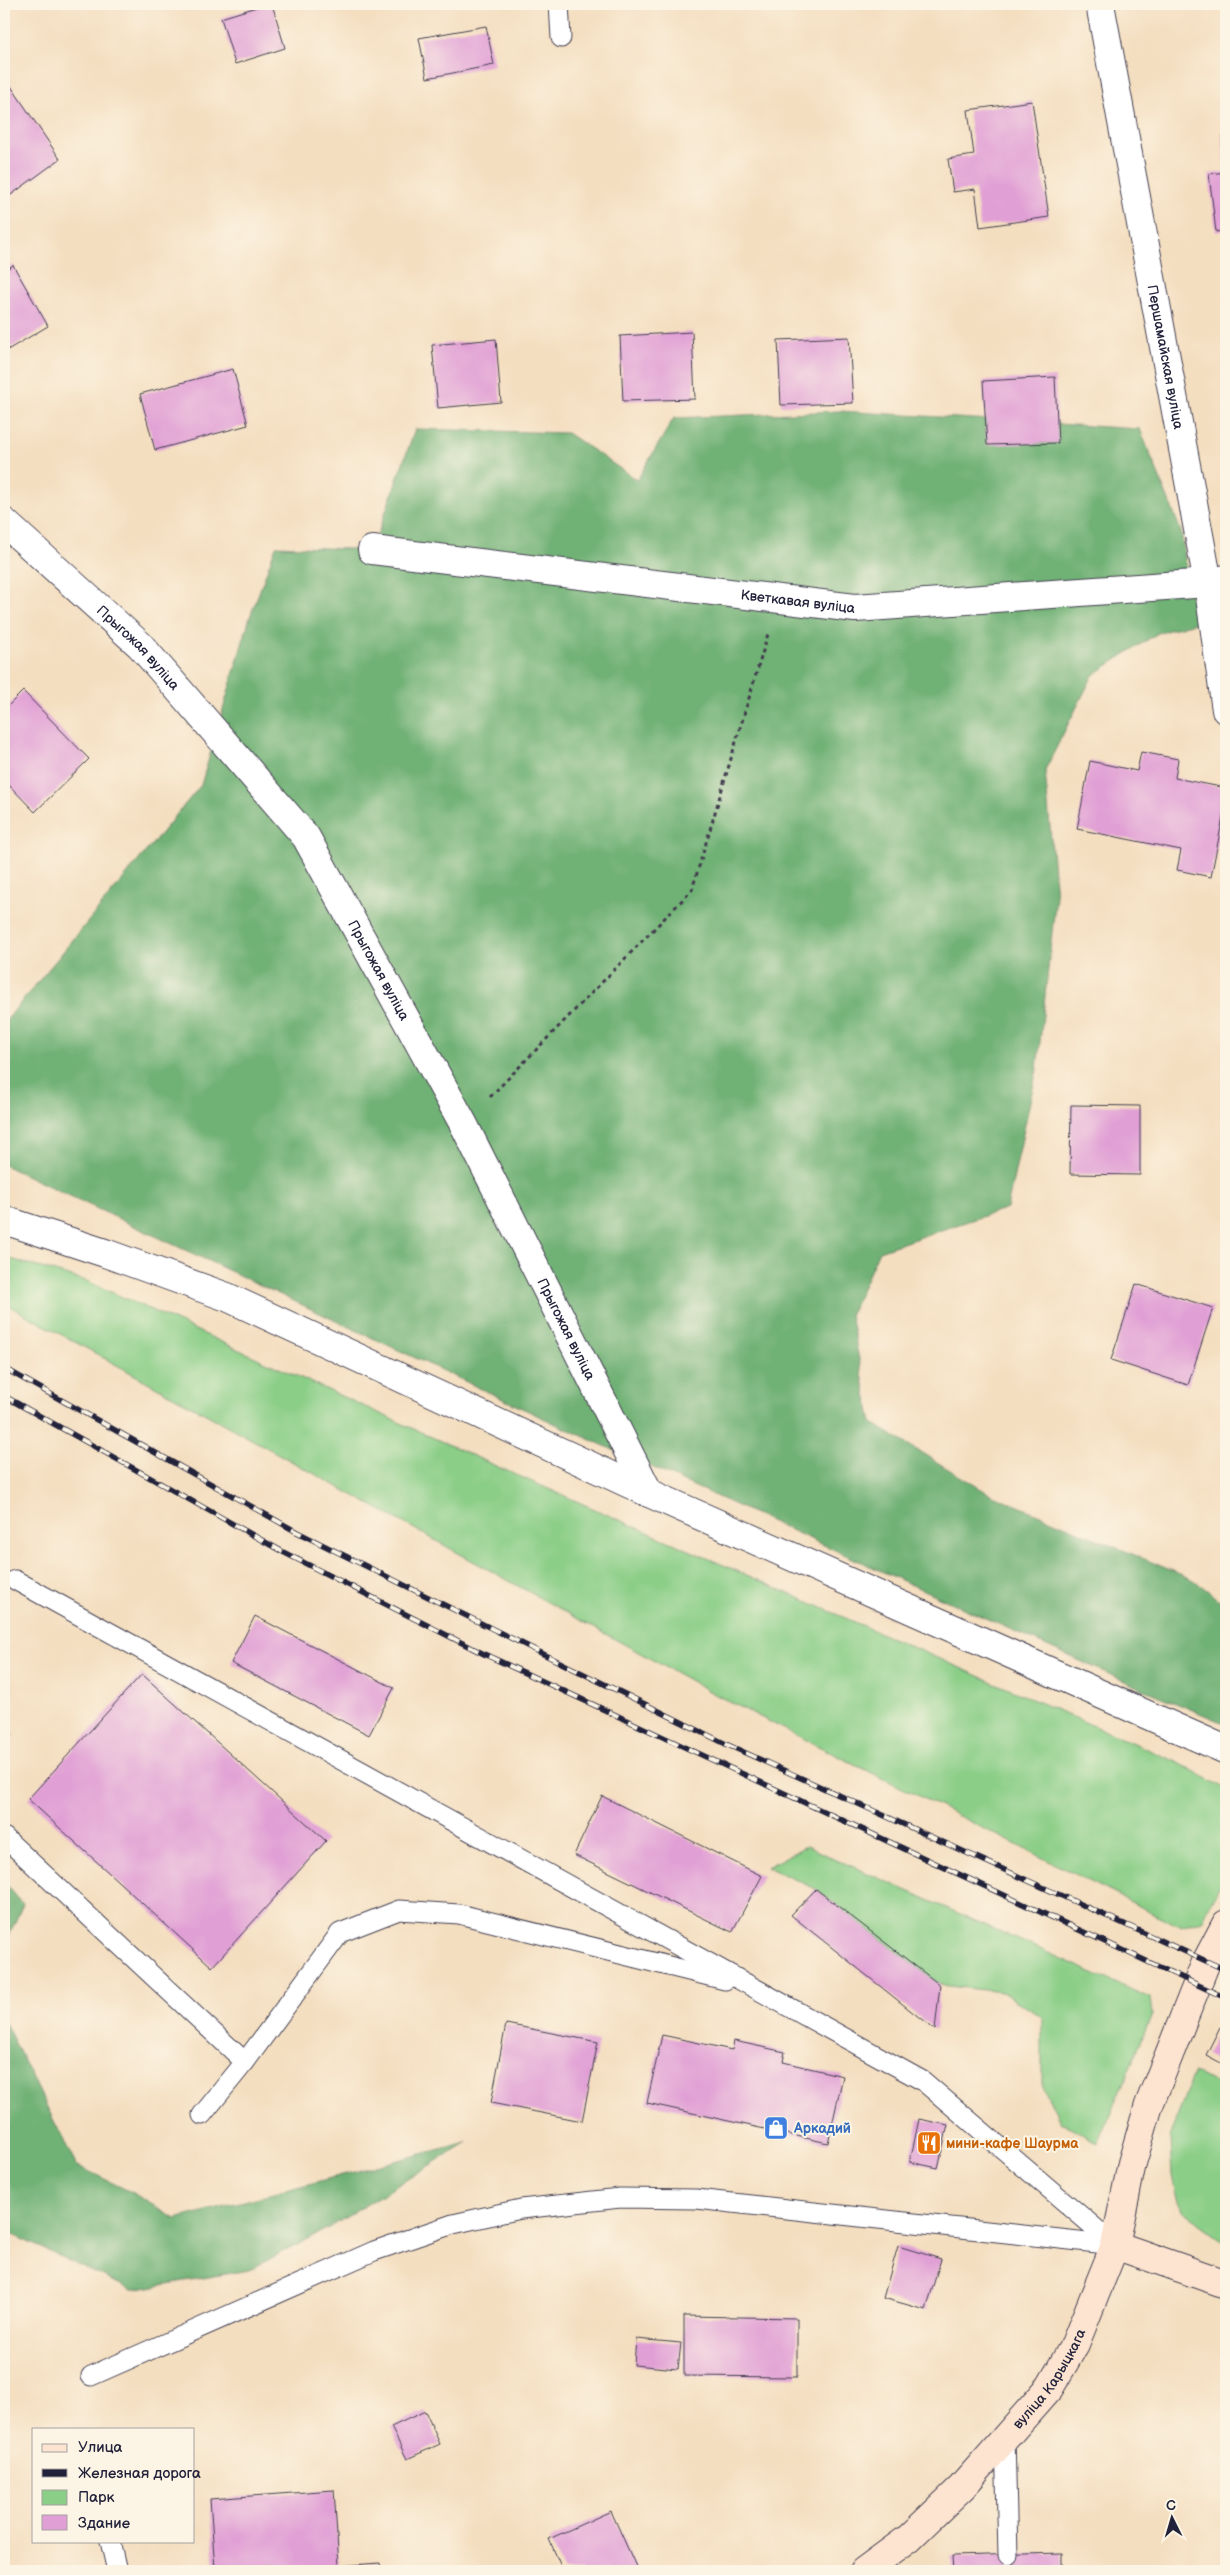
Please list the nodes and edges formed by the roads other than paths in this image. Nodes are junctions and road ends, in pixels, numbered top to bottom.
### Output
1 (559, 4) edge
2 (1100, 4) edge
3 (561, 38) dead end
4 (4, 522) edge
5 (372, 550) dead end
6 (1217, 581) edge
7 (1226, 710) edge
8 (4, 1220) edge
9 (649, 1493) junction
10 (15, 1580) dead end
11 (1226, 1750) edge
12 (4, 1838) edge
13 (1226, 1924) edge
14 (750, 1986) junction
15 (245, 2062) junction
16 (202, 2115) dead end
17 (1114, 2246) junction
18 (1226, 2284) edge
19 (91, 2376) dead end
20 (1005, 2438) junction
21 (110, 2542) edge
22 (1008, 2555) dead end
23 (117, 2571) edge
24 (864, 2571) edge

1 - 3 lane
2 - 6 street, Першамайская вуліца
4 - 9 street, Прыгожая вуліца
5 - 6 street, Кветкавая вуліца
6 - 7 street, Першамайская вуліца
8 - 9 street
9 - 11 street
10 - 14 lane
12 - 15 lane
13 - 17 street, вуліца Карыцкага
14 - 15 lane
14 - 17 lane
15 - 16 lane
17 - 18 street
17 - 19 lane
17 - 20 street, вуліца Карыцкага
20 - 22 lane
20 - 24 street, вуліца Карыцкага
21 - 23 lane

